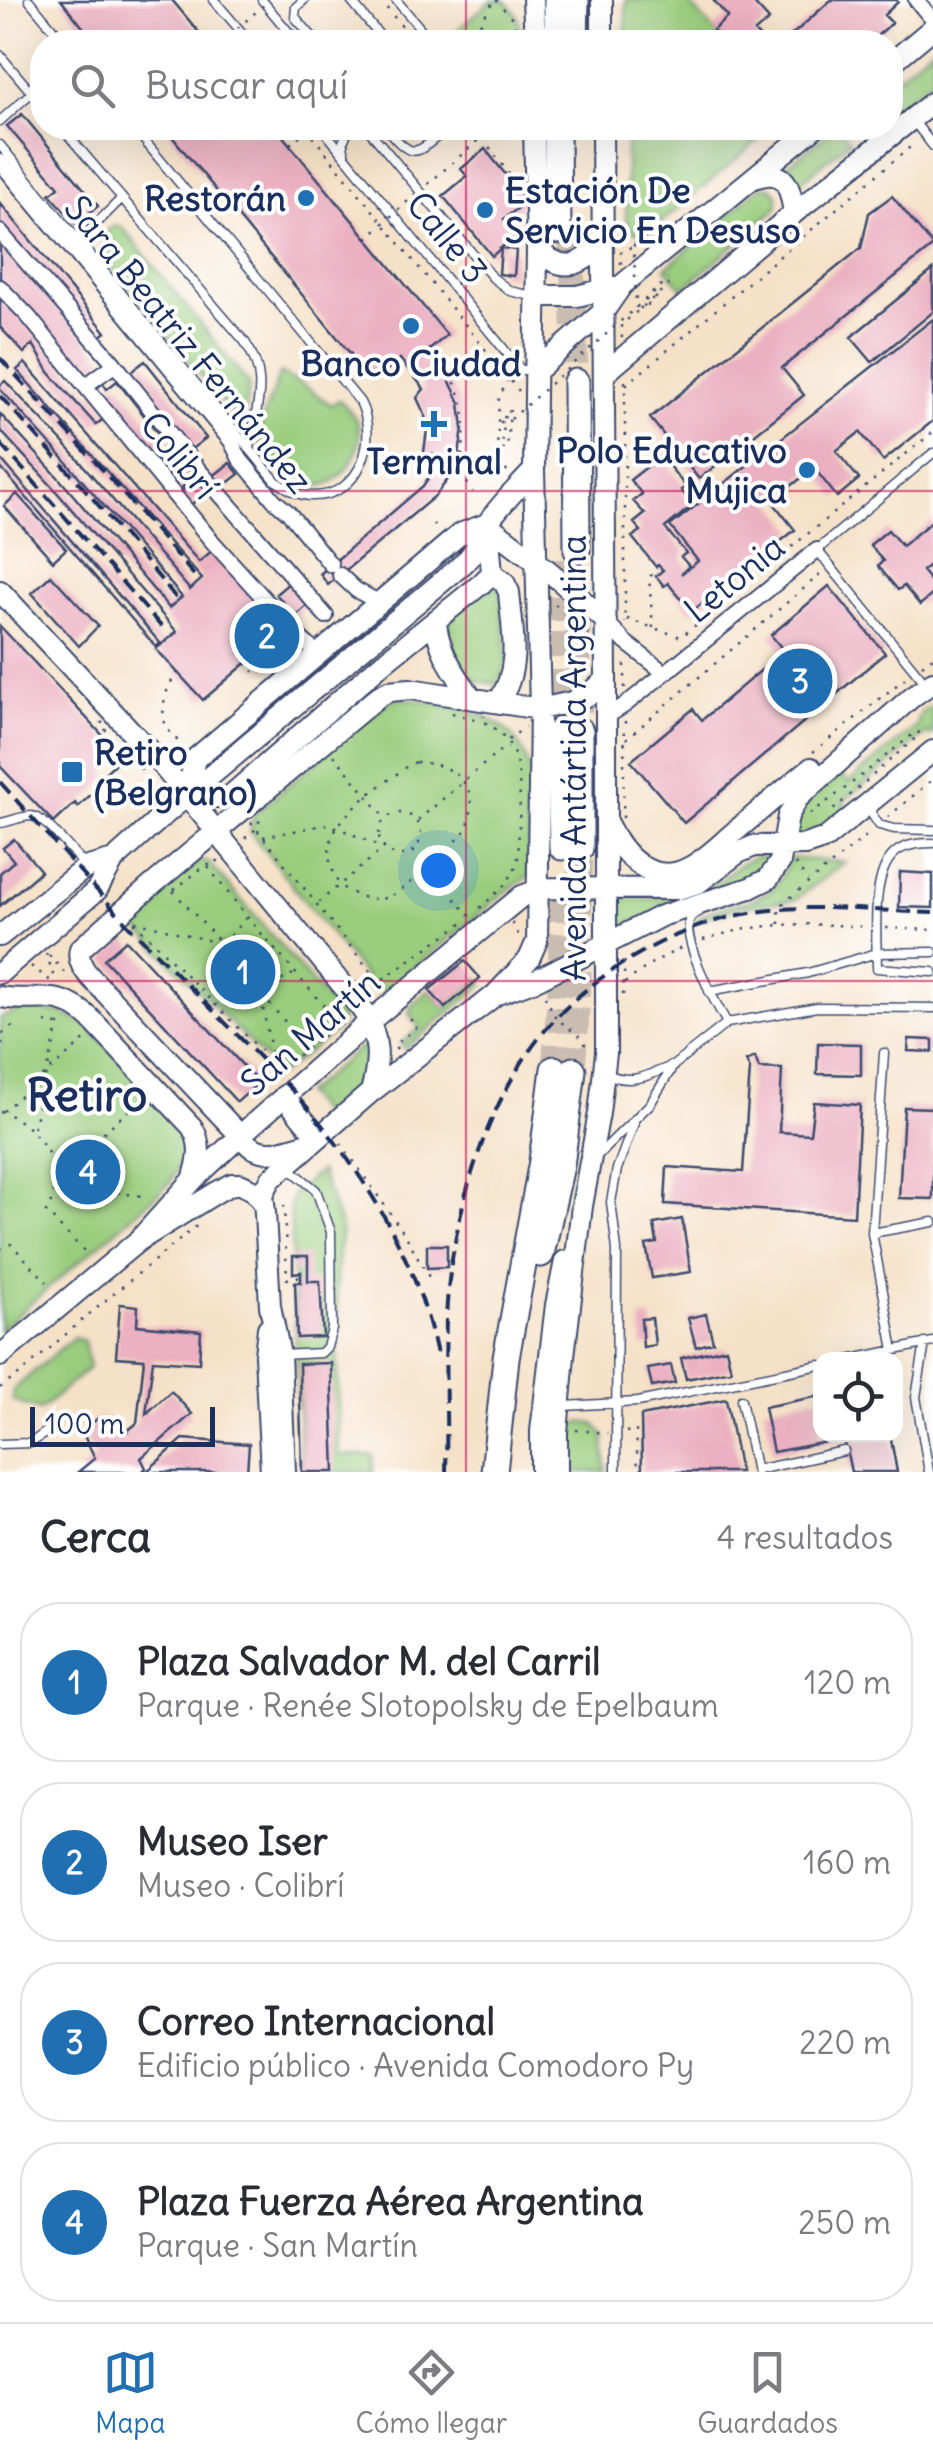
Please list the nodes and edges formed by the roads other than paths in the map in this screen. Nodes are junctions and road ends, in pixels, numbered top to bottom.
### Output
1 (29, 0) edge
2 (214, 0) edge
3 (304, 0) edge
4 (350, 0) edge
5 (396, 0) edge
6 (533, 0) edge
7 (557, 0) edge
8 (576, 0) edge
9 (602, 0) edge
10 (917, 1) edge
11 (263, 2) edge
12 (933, 20) edge
13 (933, 28) edge
14 (54, 30) edge
15 (240, 30) edge
16 (287, 30) edge
17 (306, 30) edge
18 (375, 30) edge
19 (422, 30) edge
20 (534, 30) edge
21 (557, 30) edge
22 (575, 30) edge
23 (602, 30) edge
24 (903, 53) edge
25 (0, 55) edge
26 (30, 90) edge
27 (30, 94) edge
28 (933, 102) edge
29 (0, 121) edge
30 (908, 126) edge
31 (72, 140) edge
32 (144, 140) edge
33 (332, 140) edge
34 (344, 140) edge
35 (379, 140) edge
36 (396, 140) edge
37 (432, 140) edge
38 (534, 140) edge
39 (558, 140) edge
40 (572, 140) edge
41 (602, 140) edge
42 (800, 140) edge
43 (890, 140) edge
44 (0, 146) edge
45 (933, 146) edge
46 (345, 155) junction
47 (0, 162) edge
48 (754, 178) junction
49 (122, 198) junction
50 (794, 213) junction
51 (0, 232) edge
52 (80, 242) junction
53 (603, 242) junction
54 (537, 249) junction
55 (0, 288) edge
56 (537, 296) junction
57 (610, 296) junction
58 (114, 364) junction
59 (604, 374) junction
60 (557, 378) junction
61 (85, 386) junction
62 (250, 449) junction
63 (933, 453) edge
64 (534, 470) junction
65 (487, 524) junction
66 (817, 550) junction
67 (558, 554) junction
68 (492, 573) junction
69 (0, 591) edge
70 (380, 603) junction
71 (326, 616) dead end
72 (436, 620) junction
73 (607, 624) junction
74 (394, 654) junction
75 (319, 655) junction
76 (665, 673) junction
77 (606, 680) junction
78 (927, 690) edge
79 (390, 691) junction
80 (486, 700) junction
81 (540, 709) junction
82 (892, 715) junction
83 (606, 716) junction
84 (570, 732) tunnel mouth
85 (933, 751) edge
86 (186, 796) junction
87 (866, 806) junction
88 (606, 820) junction
89 (0, 823) edge
90 (933, 830) edge
91 (216, 832) junction
92 (933, 843) edge
93 (783, 845) junction
94 (571, 848) tunnel mouth
95 (114, 860) junction
96 (88, 867) junction
97 (606, 888) junction
98 (539, 889) junction
99 (738, 891) junction
100 (0, 936) edge
101 (606, 943) junction
102 (933, 952) edge
103 (877, 954) junction
104 (0, 972) edge
105 (933, 972) edge
106 (709, 991) junction
107 (494, 996) junction
108 (5, 1001) edge
109 (933, 1008) edge
110 (369, 1022) junction
111 (727, 1023) junction
112 (884, 1053) dead end
113 (674, 1065) junction
114 (605, 1072) junction
115 (371, 1092) junction
116 (284, 1096) junction
117 (178, 1111) junction
118 (636, 1118) junction
119 (239, 1136) junction
120 (315, 1140) junction
121 (592, 1162) junction
122 (285, 1166) junction
123 (193, 1180) junction
124 (262, 1201) junction
125 (582, 1206) junction
126 (933, 1222) edge
127 (872, 1234) junction
128 (138, 1241) junction
129 (270, 1306) junction
130 (929, 1343) edge
131 (894, 1350) junction
132 (885, 1352) edge
133 (280, 1355) junction
134 (0, 1356) edge
135 (813, 1366) edge
136 (742, 1400) dead end
137 (616, 1404) junction
138 (559, 1406) junction
139 (53, 1426) dead end
140 (0, 1444) edge
141 (844, 1451) dead end
142 (756, 1471) edge
143 (271, 1472) edge
144 (285, 1472) edge
145 (494, 1472) edge
146 (511, 1472) edge
147 (541, 1472) edge
148 (556, 1472) edge
149 (616, 1472) edge
150 (929, 1472) edge

1 - 14 lane
2 - 15 lane
3 - 17 lane
4 - 18 lane
5 - 19 lane
6 - 20 main road
7 - 21 highway
8 - 22 highway
9 - 23 main road
10 - 12 street
11 - 16 lane
13 - 24 main road
25 - 26 lane
27 - 29 lane
28 - 30 main road
30 - 45 lane
31 - 49 lane
32 - 62 lane
33 - 46 lane, Calle 3
34 - 46 lane
35 - 56 lane
36 - 37 lane
38 - 54 main road, Avenida Antártida Argentina
39 - 40 highway
41 - 53 main road, Avenida Antártida Argentina
42 - 48 main road
43 - 50 main road
44 - 52 lane
46 - 60 lane, Calle 3
47 - 70 street, Sara Beatriz Fernández
48 - 50 main road
48 - 57 main road
49 - 52 lane
49 - 62 lane
50 - 59 main road
51 - 58 street
52 - 62 lane
53 - 54 main road
53 - 57 main road, Avenida Antártida Argentina
54 - 56 main road, Avenida Antártida Argentina
55 - 61 street, Colibrí
56 - 57 main road
56 - 60 main road, Avenida Antártida Argentina
57 - 59 main road, Avenida Antártida Argentina
57 - 60 main road
58 - 61 street
58 - 71 street
59 - 73 main road, Avenida Antártida Argentina
60 - 64 main road, Avenida Antártida Argentina
60 - 67 highway
61 - 75 street, Colibrí
63 - 66 lane, Letonia
64 - 65 main road
64 - 67 main road, Avenida Antártida Argentina
65 - 67 main road
65 - 68 main road
65 - 70 main road
65 - 86 main road
66 - 76 street, Letonia
66 - 78 lane
67 - 73 main road
67 - 81 main road, Avenida Antártida Argentina
68 - 72 main road
68 - 80 main road
69 - 86 main road
70 - 75 main road
72 - 74 main road
72 - 80 main road
73 - 76 street
73 - 77 main road, Avenida Antártida Argentina
74 - 79 main road
74 - 86 main road
75 - 86 main road
76 - 83 street, Letonia
77 - 81 main road
77 - 83 main road, Avenida Antártida Argentina
78 - 82 main road
79 - 80 main road
79 - 91 main road
80 - 81 main road
81 - 83 main road
81 - 98 main road, Avenida Antártida Argentina
82 - 88 main road
82 - 93 main road
83 - 88 main road, Avenida Antártida Argentina
84 - 94 highway
85 - 87 main road
86 - 91 main road
86 - 95 main road
87 - 90 lane
87 - 93 main road
88 - 97 main road, Avenida Antártida Argentina
89 - 96 lane
91 - 110 main road
91 - 119 main road
92 - 103 lane
93 - 97 main road
93 - 99 main road
95 - 96 main road
95 - 104 main road
96 - 100 main road
97 - 98 main road
97 - 101 main road, Avenida Antártida Argentina
98 - 107 main road, Avenida Antártida Argentina
98 - 110 main road, San Martín
99 - 101 main road
99 - 106 lane
101 - 107 main road
101 - 114 main road, Avenida Antártida Argentina
102 - 103 lane
103 - 105 lane
103 - 106 lane
106 - 111 lane
107 - 115 main road
108 - 117 main road
109 - 111 lane
110 - 115 main road
110 - 116 main road, San Martín
111 - 113 lane
112 - 127 lane
113 - 114 lane
113 - 118 lane
114 - 121 main road, Avenida Antártida Argentina
115 - 120 main road
116 - 119 main road, San Martín
116 - 120 main road
117 - 119 main road
117 - 123 main road
118 - 121 lane
118 - 137 lane
119 - 120 main road
119 - 123 main road, San Martín
120 - 122 main road
121 - 125 main road, Avenida Antártida Argentina
122 - 124 main road
122 - 133 lane
123 - 128 main road, San Martín
124 - 128 main road, San Martín
124 - 129 main road
125 - 138 main road, Avenida Antártida Argentina
125 - 147 main road, Avenida Antártida Argentina
126 - 127 lane
127 - 131 lane
128 - 134 main road, San Martín
129 - 133 main road
129 - 143 main road
130 - 131 lane
130 - 150 lane
131 - 132 lane
133 - 144 main road
135 - 137 lane
136 - 142 lane
137 - 138 lane
137 - 149 lane
138 - 148 main road, Avenida Antártida Argentina
139 - 140 lane
141 - 142 lane
145 - 146 highway

